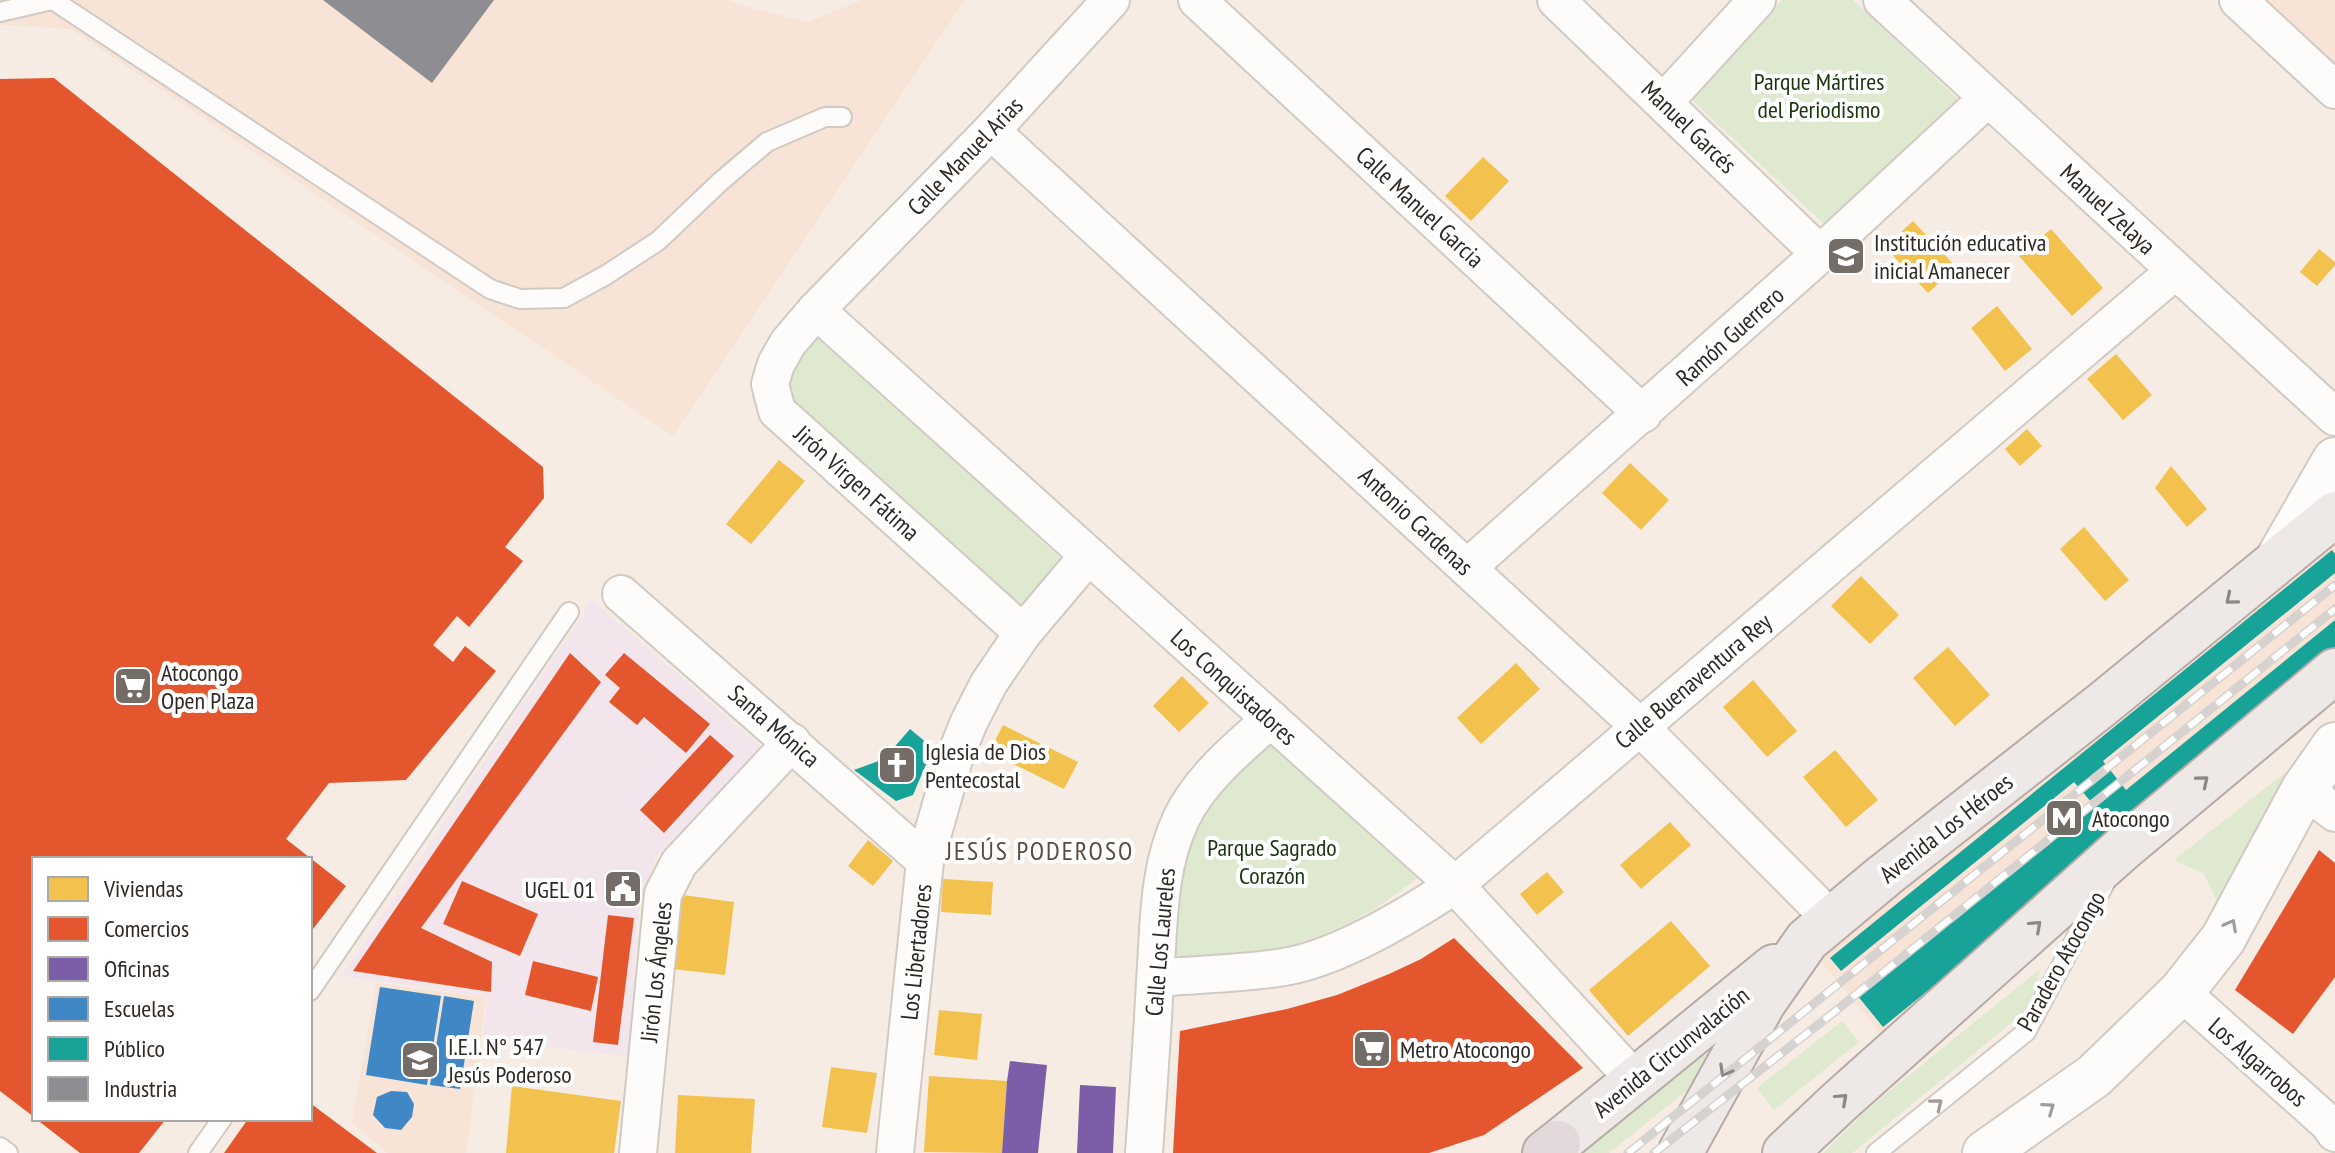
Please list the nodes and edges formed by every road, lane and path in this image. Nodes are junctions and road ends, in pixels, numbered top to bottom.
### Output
1 (52, 0) edge
2 (1111, 0) edge
3 (1197, 0) edge
4 (1556, 0) edge
5 (1757, 0) edge
6 (1882, 0) edge
7 (2238, 0) edge
8 (0, 12) edge
9 (2335, 90) edge
10 (1988, 98) junction
11 (1664, 102) junction
12 (842, 117) dead end
13 (991, 131) junction
14 (1820, 254) junction
15 (2175, 271) junction
16 (816, 310) junction
17 (1643, 414) junction
18 (2335, 417) edge
19 (2335, 460) edge
20 (2331, 520) edge
21 (1088, 556) junction
22 (2278, 560) junction
23 (1467, 568) junction
24 (621, 594) dead end
25 (569, 612) dead end
26 (1023, 633) junction
27 (2335, 671) edge
28 (1271, 719) junction
29 (1639, 726) junction
30 (792, 742) junction
31 (2335, 745) edge
32 (2320, 801) edge
33 (2122, 849) junction
34 (925, 861) junction
35 (1455, 885) junction
36 (1819, 930) junction
37 (1156, 978) junction
38 (312, 988) edge
39 (2181, 992) junction
40 (1635, 1080) junction
41 (221, 1121) edge
42 (2335, 1133) edge
43 (0, 1147) edge
44 (1544, 1150) edge
45 (8, 1153) edge
46 (198, 1153) edge
47 (638, 1153) edge
48 (895, 1153) edge
49 (1144, 1153) edge
50 (1680, 1153) edge
51 (1785, 1153) edge
52 (1876, 1153) edge
53 (1985, 1153) edge

1 - 8 lane
1 - 12 lane
2 - 13 street, Calle Manuel Arias
3 - 17 street, Calle Manuel Garcia
4 - 11 street, Manuel Garcés
5 - 11 street
6 - 10 street, Manuel Zelaya
7 - 9 street
10 - 14 street, Ramón Guerrero
10 - 15 street, Manuel Zelaya
11 - 14 street, Manuel Garcés
13 - 16 street, Calle Manuel Arias
13 - 23 street, Antonio Cardenas
14 - 17 street, Ramón Guerrero
15 - 18 street, Manuel Zelaya
15 - 29 street, Calle Buenaventura Rey
16 - 21 street, Los Conquistadores
16 - 26 street, Jirón Virgen Fátima
17 - 23 street, Ramón Guerrero
19 - 22 main road, Avenida Los Héroes
20 - 22 main road, Avenida Los Héroes
21 - 26 street, Los Libertadores
21 - 28 street, Los Conquistadores
22 -> 36 main road, Avenida Los Héroes
23 - 29 street, Antonio Cardenas
24 - 30 street, Santa Mónica
25 - 38 lane
26 - 34 street, Los Libertadores
33 -> 27 main road
28 - 35 street, Los Conquistadores
28 - 37 street, Calle Los Laureles
29 - 35 street, Calle Buenaventura Rey
29 - 36 street, Antonio Cardenas
30 - 34 street, Santa Mónica
30 - 47 street, Jirón Los Ángeles
31 - 32 main road
39 -> 32 main road
51 -> 33 main road
52 -> 33 lane, Paradero Atocongo
34 - 48 street, Los Libertadores
35 - 37 street, Calle Buenaventura Rey
35 - 40 street, Los Conquistadores
36 - 40 main road, Avenida Circunvalación
36 -> 50 main road, Avenida Los Héroes
37 - 49 street, Calle Los Laureles
39 - 42 street, Los Algarrobos
53 -> 39 main road
40 - 44 main road, Avenida Circunvalación
41 - 46 lane
43 - 45 lane

